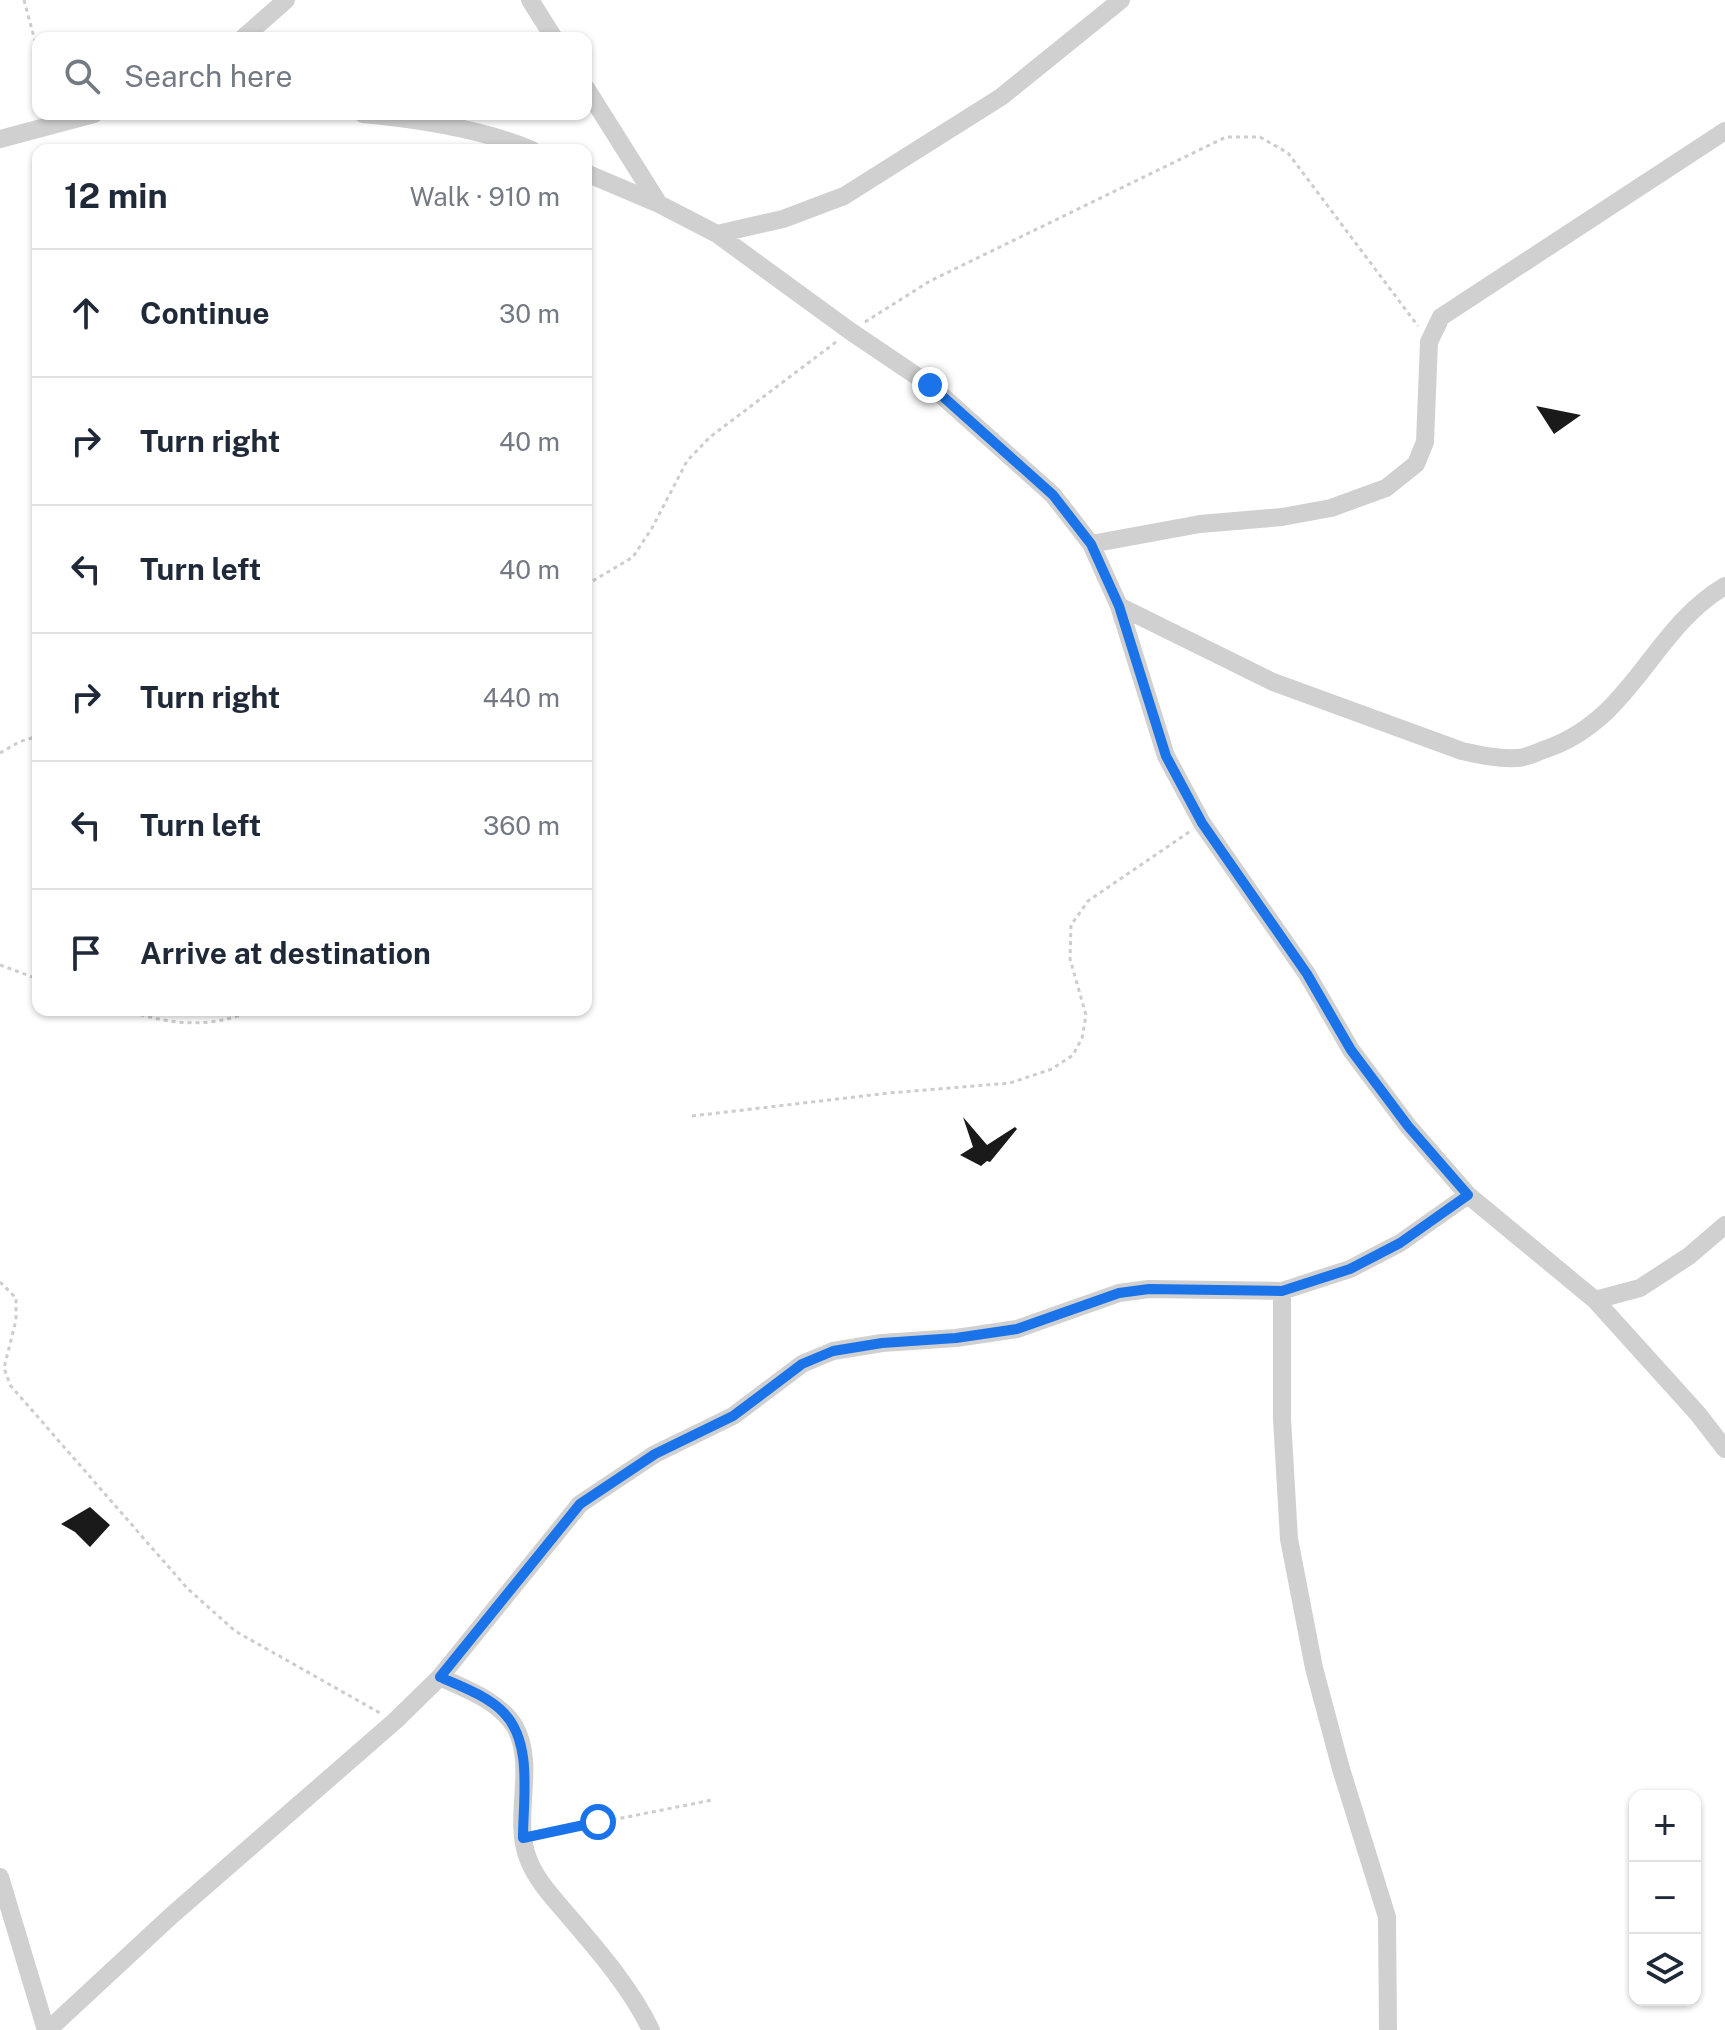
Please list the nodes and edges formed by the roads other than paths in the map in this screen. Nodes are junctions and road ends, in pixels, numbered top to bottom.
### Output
1 (286, 0) edge
2 (530, 0) edge
3 (1121, 0) edge
4 (250, 32) edge
5 (550, 32) edge
6 (592, 98) edge
7 (71, 120) edge
8 (416, 120) edge
9 (1725, 131) edge
10 (0, 139) edge
11 (517, 144) edge
12 (592, 176) edge
13 (659, 204) junction
14 (717, 234) junction
15 (1091, 544) junction
16 (1725, 586) edge
17 (1119, 606) junction
18 (1468, 1195) junction
19 (1725, 1225) edge
20 (1282, 1291) junction
21 (1595, 1300) junction
22 (1725, 1449) edge
23 (440, 1677) junction
24 (0, 1877) edge
25 (47, 2030) edge
26 (651, 2030) edge
27 (1388, 2030) edge

1 - 4 street
2 - 5 street
3 - 14 street
6 - 13 street
7 - 10 street
8 - 11 street
9 - 15 street
12 - 13 street
13 - 14 street
14 - 15 street
15 - 17 street
16 - 17 street
17 - 18 street
18 - 20 street
18 - 21 street
19 - 21 street
20 - 23 street
20 - 27 street
21 - 22 street
23 - 25 street
23 - 26 street
24 - 25 street

